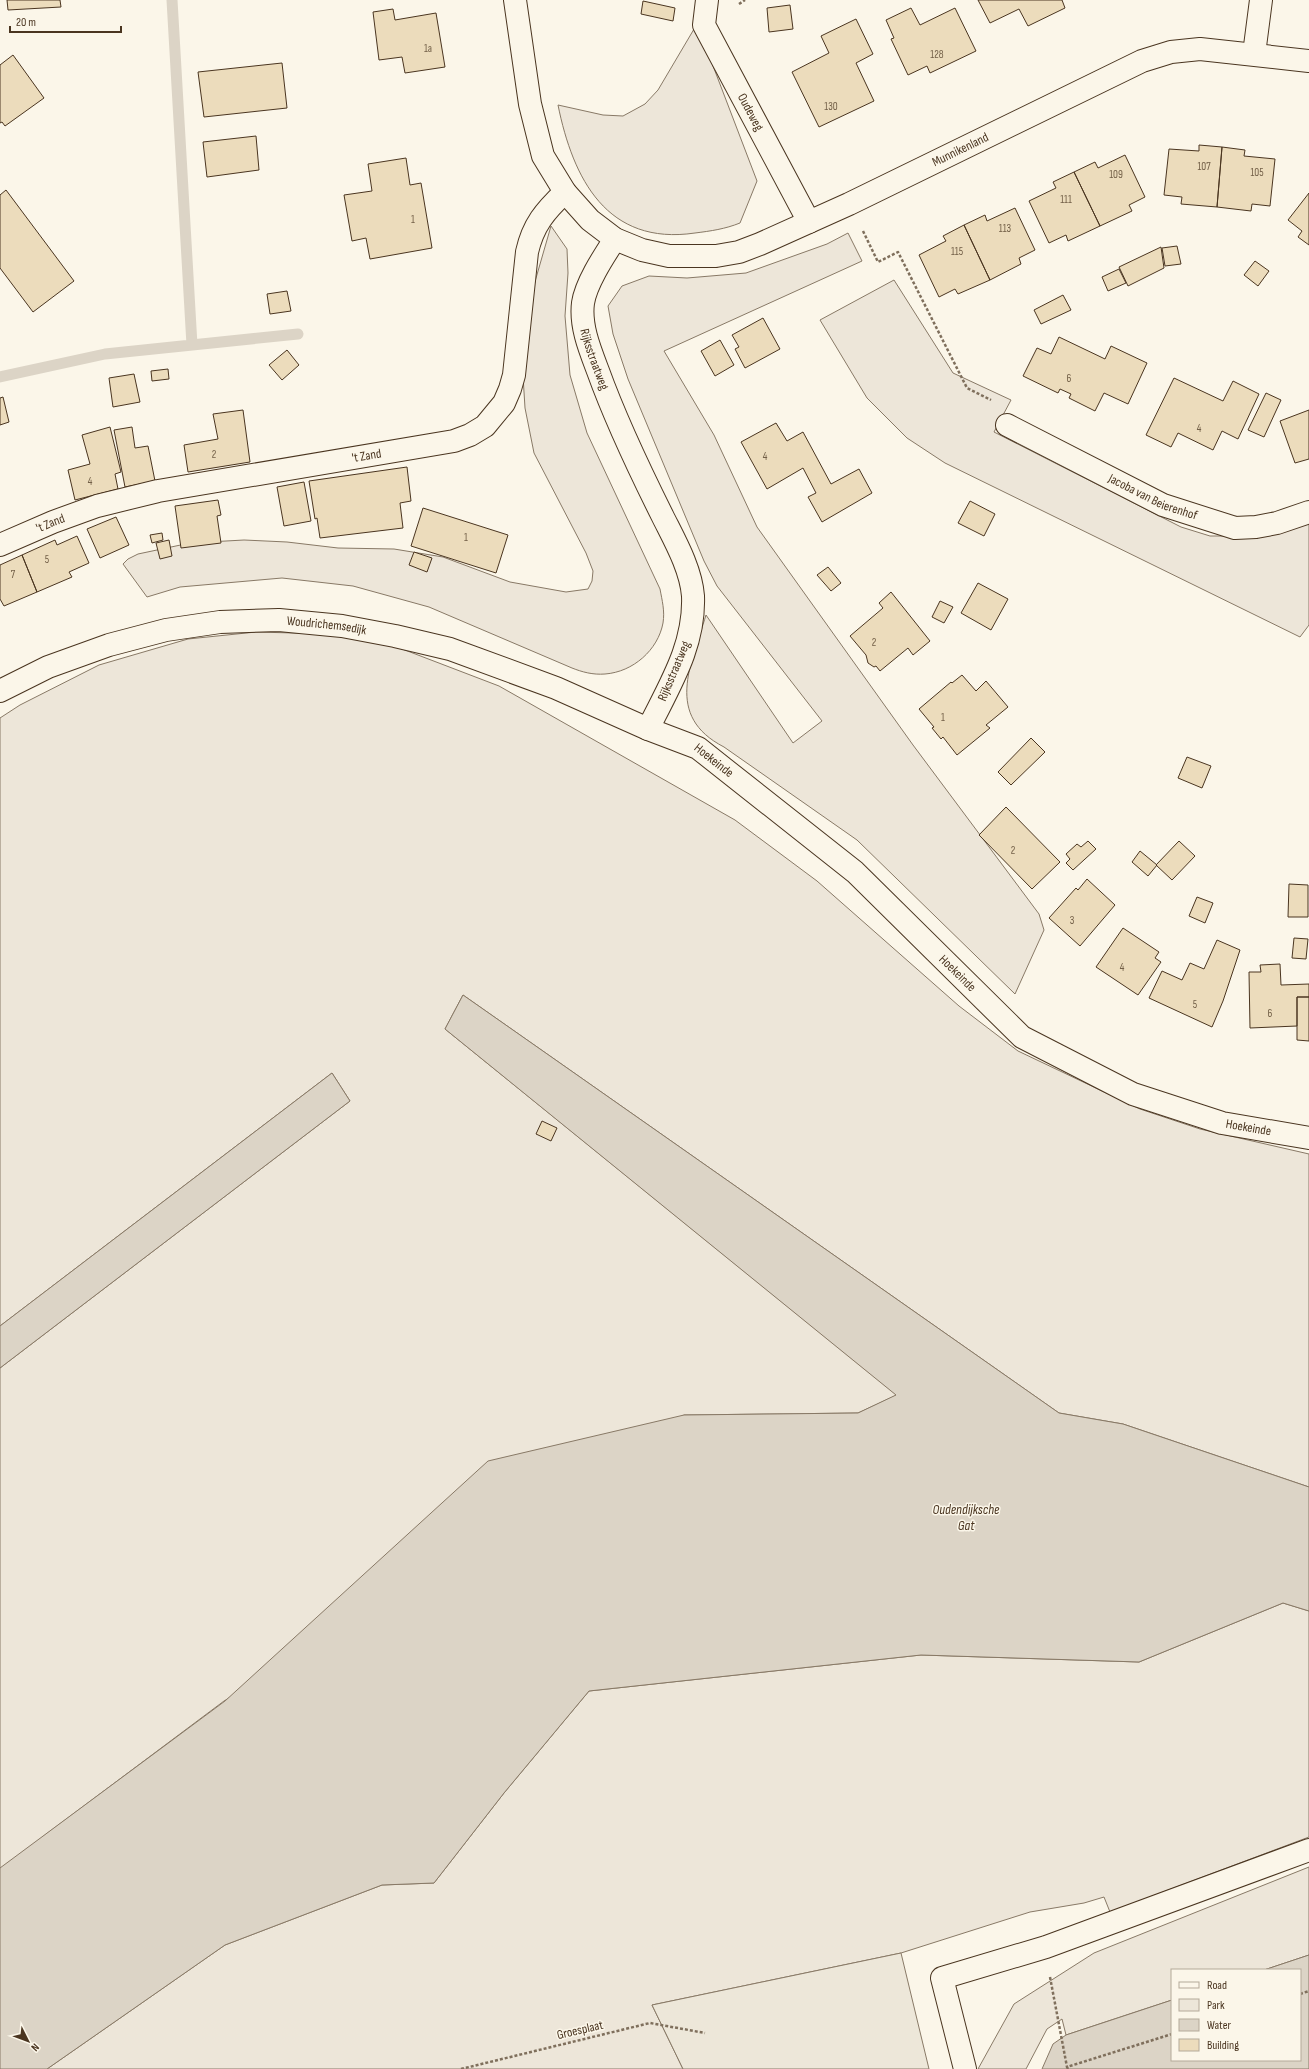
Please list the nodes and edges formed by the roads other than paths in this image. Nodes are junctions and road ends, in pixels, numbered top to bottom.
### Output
1 (515, 0) edge
2 (707, 0) edge
3 (1261, 0) edge
4 (1254, 54) junction
5 (1309, 61) edge
6 (565, 192) junction
7 (809, 222) junction
8 (615, 239) junction
9 (1007, 425) road end
10 (1309, 512) edge
11 (0, 545) edge
12 (0, 691) edge
13 (648, 729) junction
14 (1309, 1138) edge
15 (1309, 1850) edge
16 (965, 2069) edge

1 - 6 street
2 - 7 street, Oudeweg
3 - 4 street
4 - 5 street, Munnikenland
4 - 7 street, Munnikenland
6 - 8 street
6 - 11 street, 't Zand
7 - 8 street, Munnikenland
8 - 13 street, Rijksstraatweg
9 - 10 street, Jacoba van Beierenhof
12 - 13 street, Woudrichemsedijk
13 - 14 street, Hoekeinde
15 - 16 street

